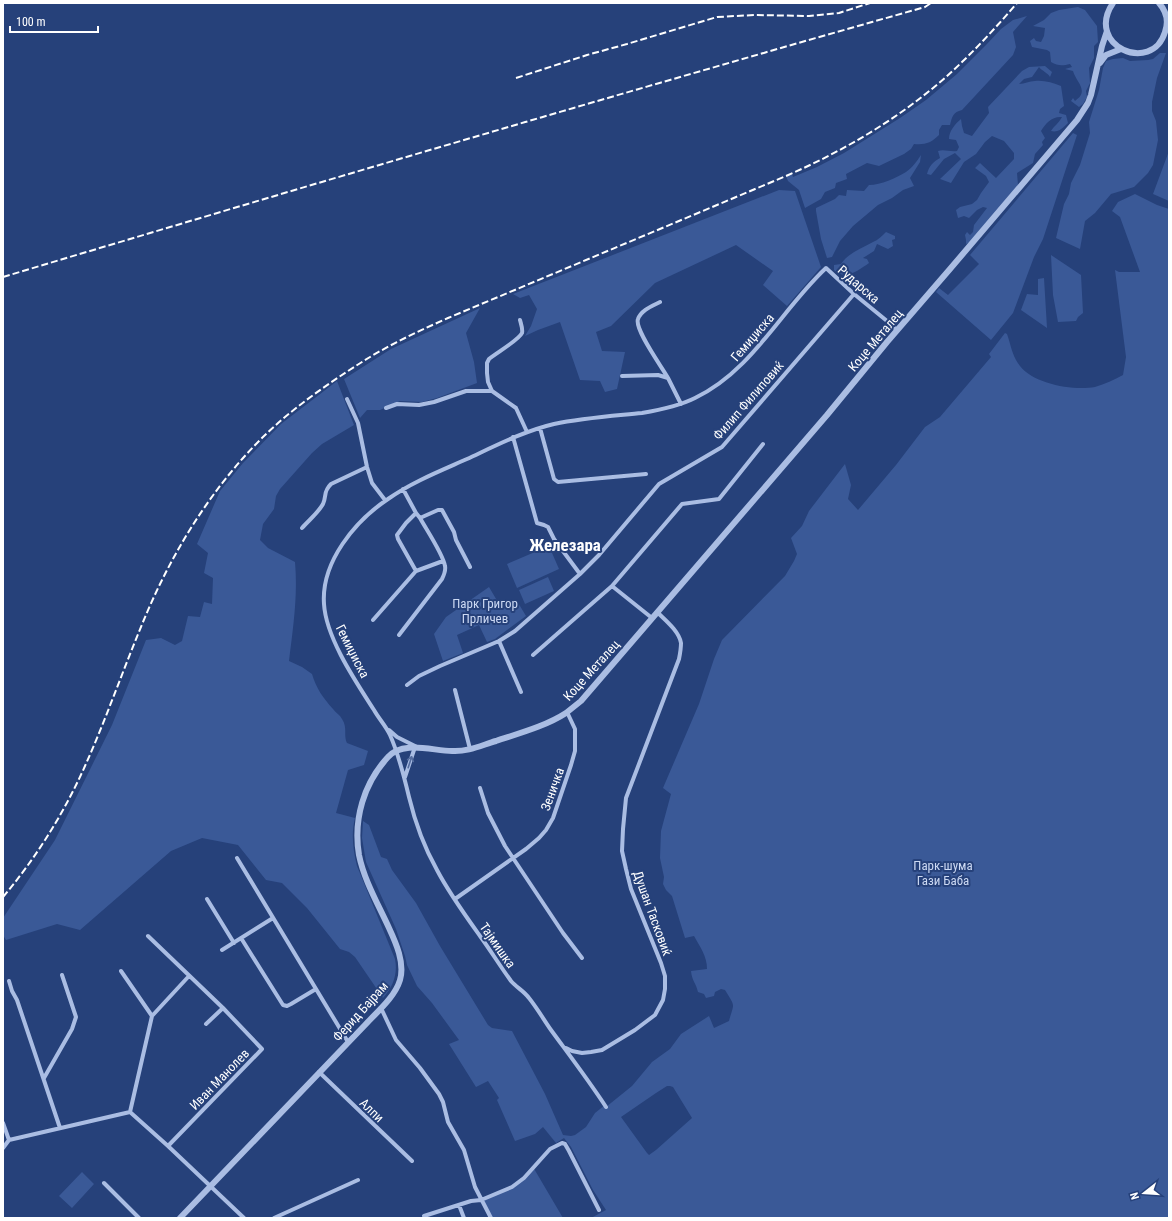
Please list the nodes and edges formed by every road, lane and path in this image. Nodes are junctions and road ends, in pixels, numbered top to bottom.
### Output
1 (1113, 3) edge
2 (1164, 7) edge
3 (1107, 31) junction
4 (1167, 35) edge
5 (1121, 50) junction
6 (1097, 68) junction
7 (826, 268) joint
8 (854, 294) junction
9 (660, 302) dead end
10 (520, 320) dead end
11 (898, 330) junction
12 (622, 376) dead end
13 (668, 378) junction
14 (492, 391) junction
15 (348, 399) dead end
16 (681, 404) junction
17 (386, 408) dead end
18 (540, 428) junction
19 (527, 432) junction
20 (514, 438) junction
21 (763, 444) dead end
22 (367, 467) junction
23 (646, 474) dead end
24 (403, 489) junction
25 (386, 500) junction
26 (416, 513) junction
27 (420, 518) junction
28 (302, 528) dead end
29 (443, 561) junction
30 (470, 567) dead end
31 (416, 571) junction
32 (580, 574) junction
33 (612, 586) junction
34 (657, 612) junction
35 (652, 618) junction
36 (373, 620) dead end
37 (399, 635) dead end
38 (499, 641) junction
39 (533, 655) dead end
40 (407, 685) dead end
41 (455, 690) dead end
42 (521, 692) dead end
43 (567, 712) junction
44 (387, 729) junction
45 (416, 747) junction
46 (470, 749) junction
47 (396, 752) junction
48 (405, 778) junction
49 (480, 788) dead end
50 (513, 857) junction
51 (237, 858) dead end
52 (207, 899) dead end
53 (455, 899) junction
54 (273, 918) junction
55 (148, 936) dead end
56 (241, 938) junction
57 (234, 943) junction
58 (222, 950) dead end
59 (582, 958) dead end
60 (121, 971) dead end
61 (62, 975) dead end
62 (189, 976) junction
63 (8, 981) dead end
64 (316, 989) junction
65 (381, 1007) junction
66 (223, 1008) junction
67 (152, 1016) junction
68 (206, 1024) dead end
69 (348, 1042) junction
70 (565, 1048) junction
71 (319, 1072) junction
72 (44, 1078) junction
73 (606, 1107) dead end
74 (130, 1112) junction
75 (3, 1123) edge
76 (60, 1128) junction
77 (9, 1140) junction
78 (168, 1146) junction
79 (3, 1148) edge
80 (412, 1161) dead end
81 (358, 1180) dead end
82 (104, 1183) dead end
83 (210, 1186) junction
84 (481, 1200) junction
85 (459, 1205) junction
86 (599, 1210) dead end
87 (424, 1216) dead end
88 (138, 1218) edge
89 (180, 1218) edge
90 (244, 1218) edge
91 (274, 1218) edge
92 (464, 1218) edge
93 (491, 1218) edge

1 - 3 street, Коце Металец
2 - 4 street
3 - 5 street
3 - 6 street, Коце Металец
4 - 5 street
5 - 6 street, Коце Металец
6 - 11 street, Коце Металец
7 - 8 street, Рударска
7 - 16 street, Гемиџиска
8 - 11 street, Рударска
8 - 32 street, Филип Филиповиќ
9 - 13 street
10 - 14 street
11 - 34 street, Коце Металец
12 - 13 street
13 - 16 street
14 - 17 street
14 - 19 street
15 - 22 street
16 - 18 street, Гемиџиска
18 - 19 street, Гемиџиска
18 - 23 street
19 - 20 street, Гемиџиска
20 - 24 street, Гемиџиска
20 - 32 street
21 - 33 street
22 - 25 street
22 - 28 street
24 - 25 street, Гемиџиска
24 - 26 street
25 - 44 street, Гемиџиска
26 - 27 street
26 - 31 street
27 - 29 street
27 - 30 street
29 - 31 street
29 - 37 street
31 - 36 street
32 - 38 street, Филип Филиповиќ
33 - 35 street
33 - 39 street
34 - 35 street, Коце Металец
34 - 70 street, Душан Тасковиќ
35 - 43 street, Коце Металец
38 - 40 street, Филип Филиповиќ
38 - 42 street
41 - 46 street
43 - 46 street, Коце Металец
43 - 50 street, Зеничка
44 - 45 street, Коце Металец
44 - 47 street, Гемиџиска
45 - 46 street, Коце Металец
45 - 47 street, Коце Металец
48 -> 45 street
47 - 48 street, Тајмишка
47 - 65 street, Ферид Бајрам
48 - 53 street, Тајмишка
49 - 50 street
50 - 53 street, Зеничка
50 - 59 street
51 - 54 street
52 - 57 street
53 - 70 street, Тајмишка
54 - 56 street
54 - 64 street
55 - 62 street, Иван Манолев
56 - 57 street
56 - 64 street
57 - 58 street
60 - 67 street
61 - 72 street
62 - 66 street, Иван Манолев
62 - 67 street
63 - 72 street
64 - 69 street
65 - 69 street, Ферид Бајрам
65 - 84 street
66 - 68 street
66 - 78 street, Иван Манолев
67 - 74 street
69 - 71 street, Ферид Бајрам
70 - 73 street, Тајмишка
71 - 80 street, Алпи
71 - 83 street, Ферид Бајрам
72 - 76 street
74 - 76 street
74 - 78 street
75 - 77 street
76 - 77 street
77 - 79 street
78 - 83 street
81 - 91 street
82 - 88 street
83 - 89 street, Ферид Бајрам
83 - 90 street
84 - 85 street
84 - 86 street
84 - 93 street
85 - 87 street
85 - 92 street

